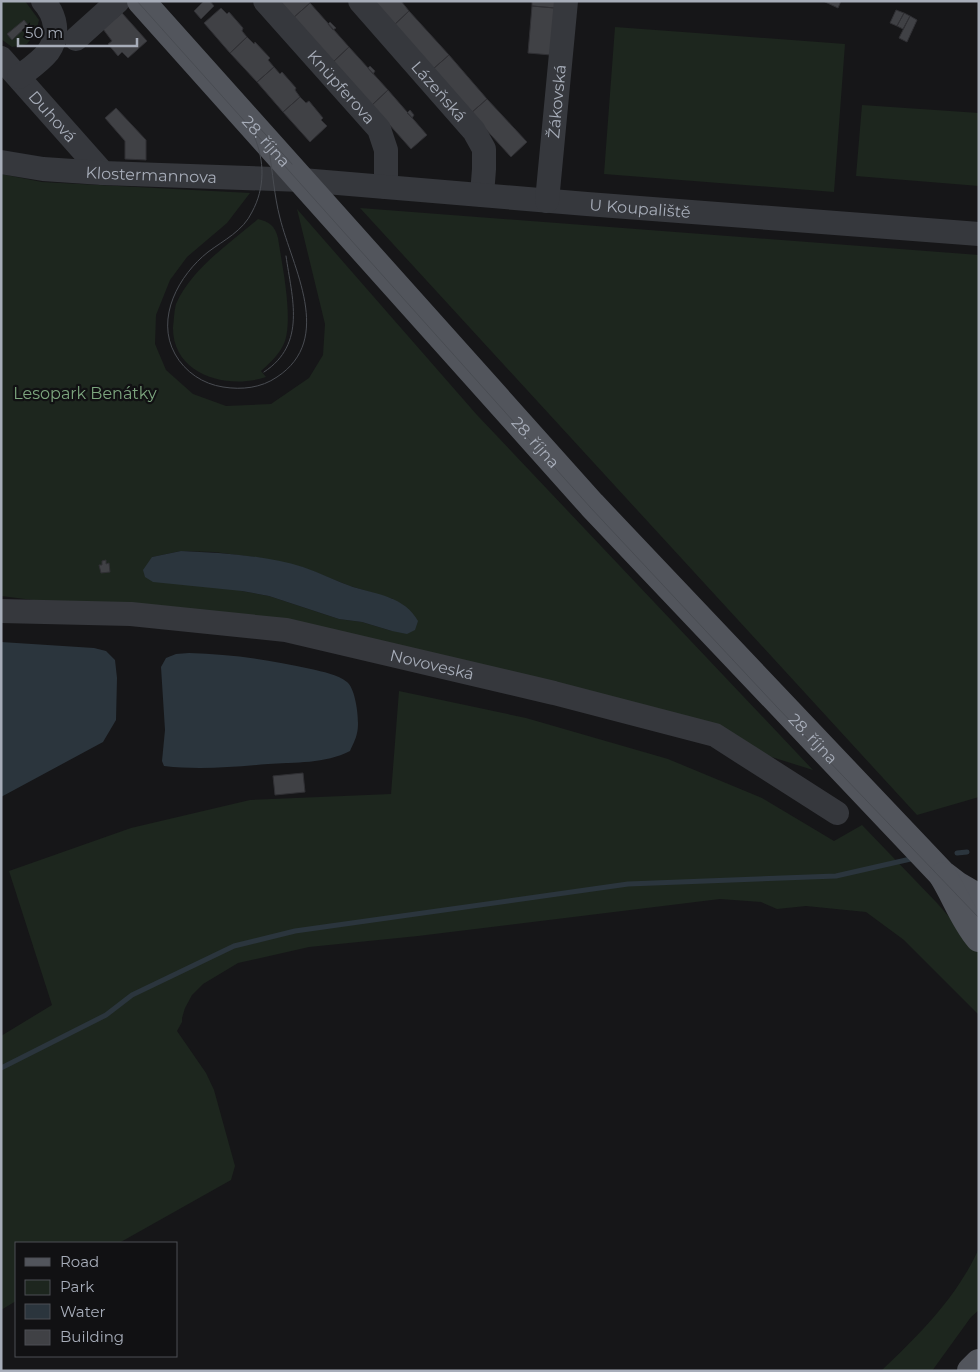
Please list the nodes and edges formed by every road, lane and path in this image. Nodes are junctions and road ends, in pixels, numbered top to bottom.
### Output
1 (43, 1) edge
2 (118, 1) edge
3 (141, 1) edge
4 (265, 1) edge
5 (360, 1) edge
6 (566, 1) edge
7 (76, 39) dead end
8 (1, 58) edge
9 (19, 78) junction
10 (1, 162) edge
11 (103, 173) junction
12 (302, 180) junction
13 (386, 187) junction
14 (482, 195) junction
15 (547, 201) junction
16 (979, 234) edge
17 (1, 611) edge
18 (837, 813) dead end
19 (941, 873) junction
20 (979, 898) edge
21 (979, 938) edge
22 (979, 1363) edge
23 (971, 1371) edge

1 - 9 street
2 - 7 street
3 - 12 main road, 28. října
4 - 13 street, Knüpferova
5 - 14 street, Lázeňská
6 - 15 street, Žákovská
8 - 9 street, Duhová
9 - 11 street, Duhová
10 - 11 street, Klostermannova
11 - 12 street, Klostermannova
12 - 13 street, U Koupaliště
12 - 19 main road, 28. října
13 - 14 street, U Koupaliště
14 - 15 street, U Koupaliště
15 - 16 street, U Koupaliště
17 - 18 street, Novoveská
19 - 20 main road, 28. října
19 - 21 main road, 28. října
22 - 23 main road

